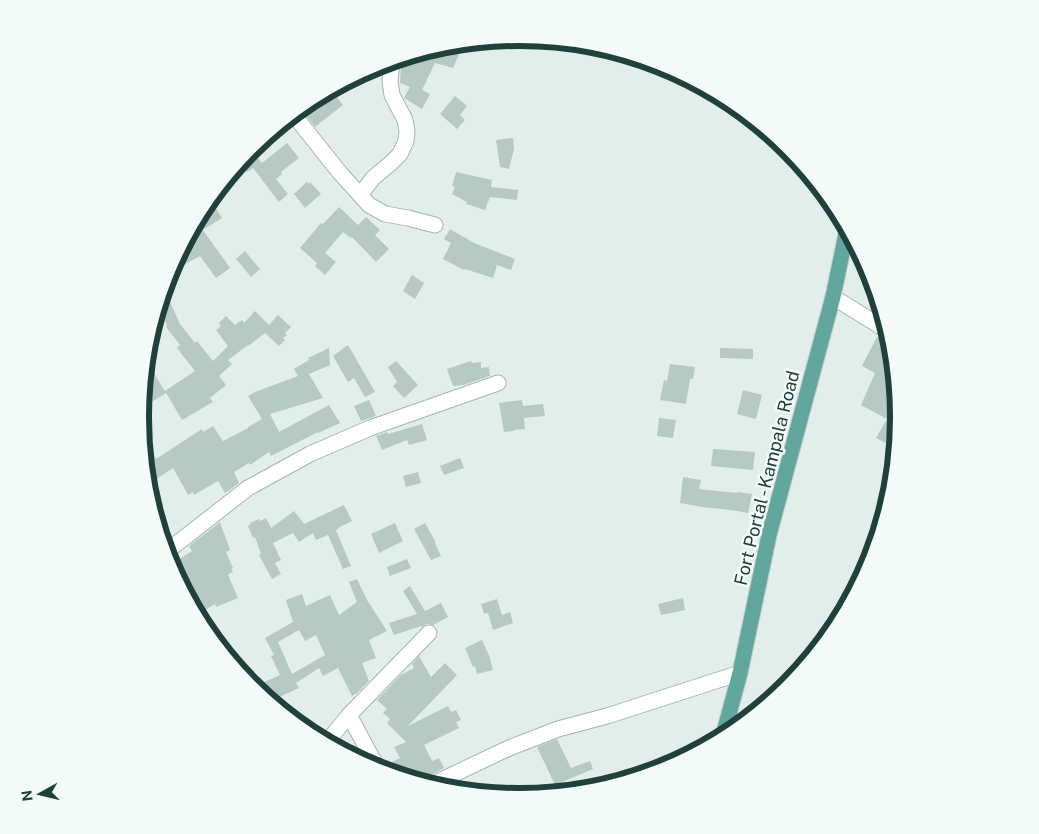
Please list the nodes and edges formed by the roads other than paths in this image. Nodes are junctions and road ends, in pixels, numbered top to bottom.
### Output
1 (391, 69) edge
2 (298, 120) edge
3 (360, 195) junction
4 (435, 225) dead end
5 (845, 240) edge
6 (834, 297) junction
7 (879, 325) edge
8 (498, 383) dead end
9 (172, 547) edge
10 (429, 633) dead end
11 (740, 672) junction
12 (349, 715) junction
13 (726, 724) edge
14 (332, 736) edge
15 (372, 757) edge
16 (442, 780) edge

1 - 3 street
2 - 3 street
3 - 4 street
5 - 6 main road, Fort Portal - Kampala Road
6 - 7 street
6 - 11 main road, Fort Portal - Kampala Road
8 - 9 street
10 - 12 street
11 - 13 main road, Fort Portal - Kampala Road
11 - 16 street
12 - 14 street
12 - 15 street

